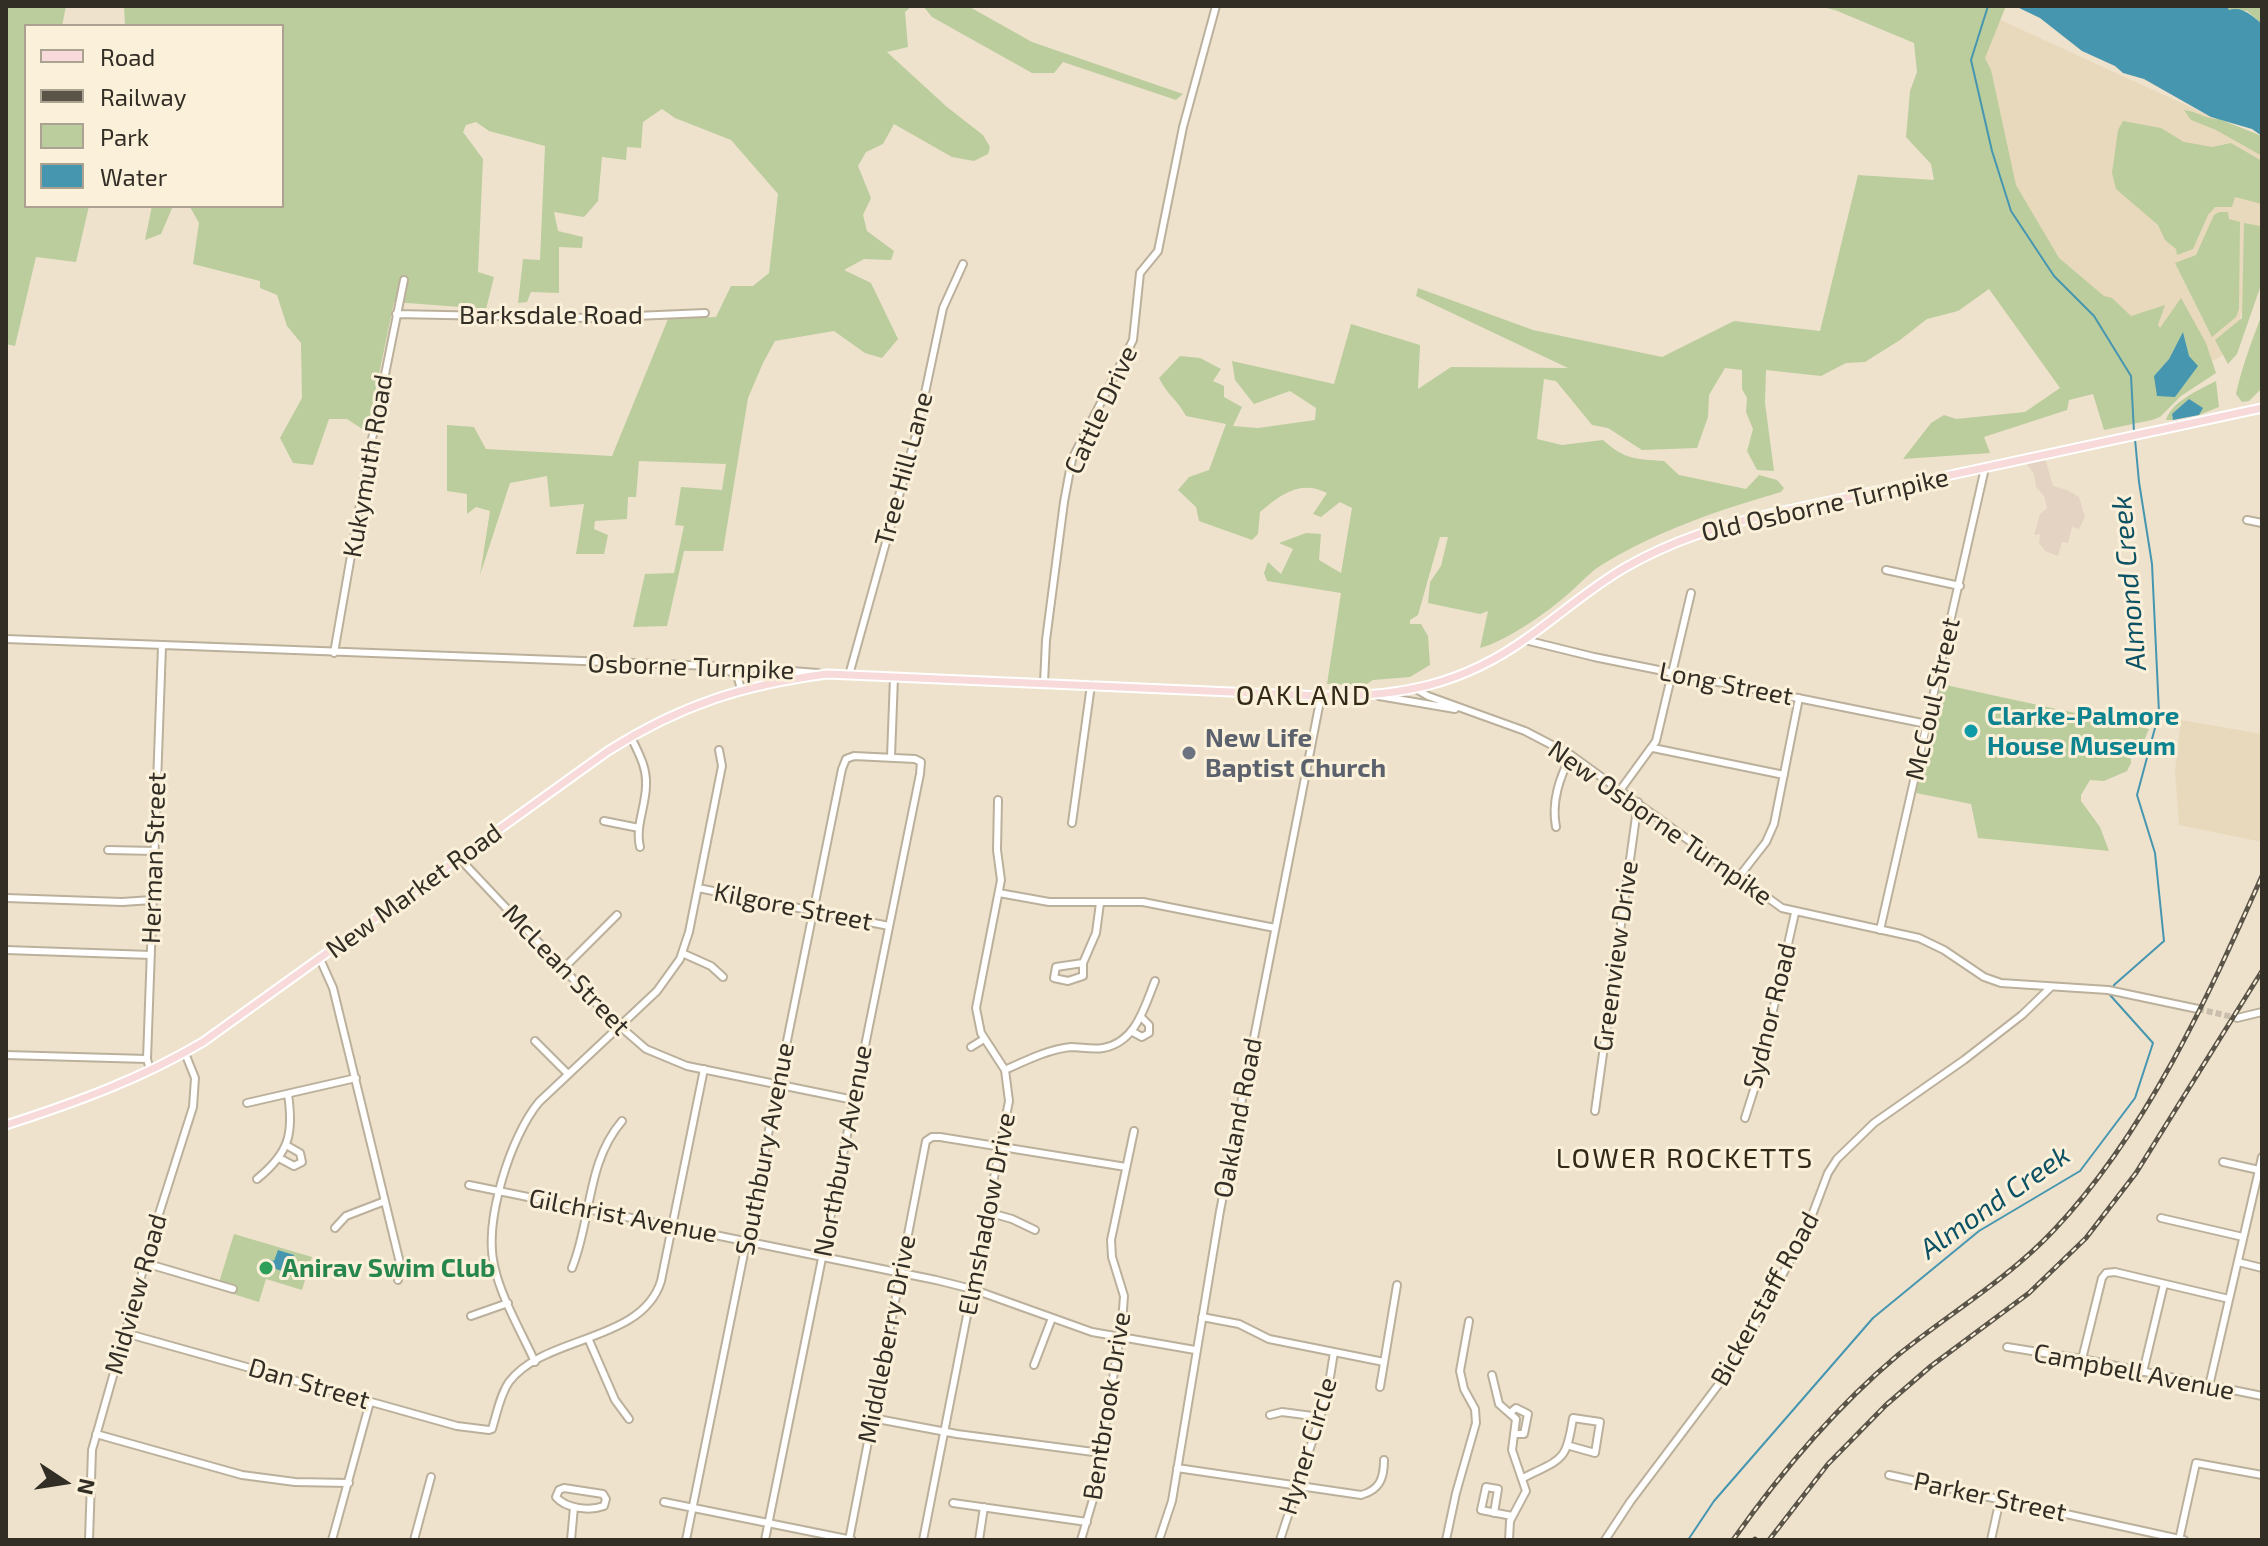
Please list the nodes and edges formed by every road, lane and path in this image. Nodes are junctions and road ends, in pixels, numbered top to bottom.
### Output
1 (1216, 6) edge
2 (963, 264) dead end
3 (404, 280) dead end
4 (705, 313) dead end
5 (396, 314) junction
6 (2262, 408) edge
7 (1985, 468) junction
8 (2247, 520) dead end
9 (2262, 523) edge
10 (1886, 570) dead end
11 (1960, 586) junction
12 (1691, 593) dead end
13 (6, 639) edge
14 (1525, 640) junction
15 (162, 646) junction
16 (334, 653) junction
17 (720, 668) junction
18 (775, 669) junction
19 (1672, 673) junction
20 (827, 674) junction
21 (849, 675) junction
22 (894, 677) junction
23 (775, 681) junction
24 (1044, 683) junction
25 (1091, 685) junction
26 (1433, 685) junction
27 (741, 689) junction
28 (1416, 689) junction
29 (1375, 695) junction
30 (1321, 696) junction
31 (1799, 698) junction
32 (1440, 700) junction
33 (1466, 711) junction
34 (1927, 724) junction
35 (631, 737) junction
36 (1653, 748) junction
37 (719, 750) dead end
38 (1571, 755) junction
39 (891, 757) junction
40 (1784, 775) junction
41 (1621, 789) junction
42 (998, 800) dead end
43 (1638, 802) junction
44 (604, 821) dead end
45 (1072, 823) dead end
46 (1556, 827) dead end
47 (639, 828) junction
48 (640, 847) dead end
49 (108, 850) dead end
50 (155, 851) junction
51 (459, 858) junction
52 (1738, 878) junction
53 (698, 888) junction
54 (999, 893) junction
55 (6, 898) edge
56 (1100, 903) junction
57 (152, 904) junction
58 (813, 911) junction
59 (1795, 913) junction
60 (617, 915) dead end
61 (889, 926) junction
62 (1275, 928) junction
63 (1880, 930) junction
64 (6, 950) edge
65 (682, 953) junction
66 (151, 955) junction
67 (320, 959) junction
68 (1083, 963) junction
69 (563, 969) junction
70 (723, 977) dead end
71 (1155, 981) dead end
72 (2051, 987) junction
73 (2198, 1007) tunnel mouth
74 (2262, 1012) edge
75 (1141, 1017) junction
76 (2239, 1017) tunnel mouth
77 (619, 1027) junction
78 (1131, 1031) junction
79 (984, 1039) junction
80 (535, 1041) dead end
81 (971, 1047) dead end
82 (185, 1053) junction
83 (6, 1055) edge
84 (147, 1059) junction
85 (704, 1069) junction
86 (150, 1070) junction
87 (1005, 1070) junction
88 (568, 1074) junction
89 (356, 1078) junction
90 (778, 1084) junction
91 (288, 1094) junction
92 (854, 1100) junction
93 (247, 1103) dead end
94 (1595, 1111) dead end
95 (1745, 1118) dead end
96 (622, 1121) dead end
97 (6, 1125) edge
98 (1134, 1131) dead end
99 (286, 1145) junction
100 (999, 1147) junction
101 (2262, 1157) edge
102 (279, 1158) junction
103 (2223, 1162) dead end
104 (1126, 1167) junction
105 (2259, 1170) junction
106 (257, 1179) dead end
107 (469, 1185) dead end
108 (500, 1192) junction
109 (385, 1201) junction
110 (587, 1209) junction
111 (987, 1212) junction
112 (2161, 1218) dead end
113 (672, 1226) junction
114 (335, 1228) dead end
115 (1035, 1230) dead end
116 (2243, 1237) junction
117 (746, 1241) junction
118 (822, 1257) junction
119 (2238, 1262) junction
120 (145, 1263) junction
121 (572, 1268) dead end
122 (2262, 1268) edge
123 (900, 1272) junction
124 (398, 1280) dead end
125 (2164, 1284) junction
126 (1397, 1285) dead end
127 (233, 1289) dead end
128 (972, 1289) junction
129 (2229, 1299) junction
130 (508, 1303) junction
131 (471, 1316) dead end
132 (1202, 1317) junction
133 (1052, 1318) junction
134 (1469, 1321) dead end
135 (125, 1333) junction
136 (588, 1338) junction
137 (1120, 1338) junction
138 (2007, 1347) dead end
139 (1195, 1350) junction
140 (1334, 1352) junction
141 (2082, 1359) junction
142 (535, 1362) junction
143 (1384, 1362) junction
144 (1034, 1365) dead end
145 (2143, 1372) junction
146 (1492, 1375) dead end
147 (2209, 1386) junction
148 (1380, 1387) dead end
149 (2262, 1396) edge
150 (370, 1402) junction
151 (1511, 1412) junction
152 (1270, 1415) dead end
153 (1320, 1417) junction
154 (872, 1418) junction
155 (629, 1419) dead end
156 (945, 1432) junction
157 (96, 1434) junction
158 (1514, 1434) junction
159 (1570, 1446) junction
160 (1101, 1453) junction
161 (1384, 1460) dead end
162 (1177, 1468) junction
163 (1889, 1475) dead end
164 (2262, 1475) edge
165 (431, 1477) dead end
166 (1523, 1478) junction
167 (349, 1483) junction
168 (1297, 1487) junction
169 (2000, 1499) junction
170 (664, 1502) dead end
171 (953, 1503) dead end
172 (574, 1507) junction
173 (984, 1507) junction
174 (693, 1508) junction
175 (1494, 1513) dead end
176 (1512, 1516) junction
177 (1087, 1522) junction
178 (768, 1523) junction
179 (89, 1540) edge
180 (332, 1540) edge
181 (414, 1540) edge
182 (571, 1540) edge
183 (686, 1540) edge
184 (765, 1540) edge
185 (850, 1540) edge
186 (923, 1540) edge
187 (979, 1540) edge
188 (1081, 1540) edge
189 (1159, 1540) edge
190 (1280, 1540) edge
191 (1446, 1540) edge
192 (1509, 1540) edge
193 (1605, 1540) edge
194 (1991, 1540) edge
195 (2181, 1540) edge

1 - 24 street, Cattle Drive
2 - 21 street, Tree Hill Lane
3 - 5 street, Kukymuth Road
4 - 5 street, Barksdale Road
5 - 16 street, Kukymuth Road
6 - 7 main road, Old Osborne Turnpike
7 - 11 street, McCoul Street
7 - 14 main road, Old Osborne Turnpike
8 - 9 street
10 - 11 street
11 - 34 street, McCoul Street
12 - 19 street
13 - 15 street, Osborne Turnpike
14 - 19 street, Long Street
14 - 26 main road, Old Osborne Turnpike
15 - 16 street, Osborne Turnpike
15 - 50 street, Herman Street
16 - 17 street, Osborne Turnpike
17 - 18 street, Osborne Turnpike
17 - 27 street
18 - 20 street, Osborne Turnpike
18 - 23 street
19 - 31 street, Long Street
19 - 36 street
20 - 21 main road, Osborne Turnpike
20 - 23 main road, New Market Road
21 - 22 main road, Osborne Turnpike
22 - 24 main road, Osborne Turnpike
22 - 39 street
23 - 27 main road, New Market Road
24 - 25 main road, Osborne Turnpike
25 - 30 main road, Osborne Turnpike
25 - 45 street
26 - 28 main road, Old Osborne Turnpike
26 - 32 street
27 - 35 main road, New Market Road
28 - 29 main road, Old Osborne Turnpike
28 - 32 street, New Osborne Turnpike
29 - 30 main road, Osborne Turnpike
29 - 33 street, New Osborne Turnpike
30 - 62 street, Oakland Road
31 - 34 street, Long Street
31 - 40 street
32 - 33 street, New Osborne Turnpike
33 - 38 street, New Osborne Turnpike
34 - 63 street, McCoul Street
35 - 47 street
35 - 51 main road, New Market Road
36 - 40 street
36 - 41 street
37 - 53 street
38 - 41 street, New Osborne Turnpike
38 - 46 street
39 - 58 street, Southbury Avenue
39 - 61 street, Northbury Avenue
40 - 52 street
41 - 43 street, New Osborne Turnpike
42 - 54 street
43 - 52 street, New Osborne Turnpike
43 - 94 street, Greenview Drive
44 - 47 street
47 - 48 street
49 - 50 street
50 - 57 street, Herman Street
51 - 67 main road, New Market Road
51 - 69 street, McLean Street
52 - 59 street, New Osborne Turnpike
53 - 58 street, Kilgore Street
53 - 65 street
54 - 56 street
54 - 79 street
55 - 57 street
56 - 62 street
56 - 68 street
57 - 66 street, Herman Street
58 - 61 street, Kilgore Street
58 - 90 street, Southbury Avenue
59 - 63 street, New Osborne Turnpike
59 - 95 street, Sydnor Road
60 - 69 street
61 - 92 street, Northbury Avenue
62 - 132 street, Oakland Road
63 - 72 street, New Osborne Turnpike
64 - 66 street
65 - 70 street
65 - 77 street
66 - 84 street, Herman Street
67 - 82 main road, New Market Road
67 - 89 street
68 - 68 street
69 - 77 street, McLean Street
71 - 75 street
72 - 73 street, New Osborne Turnpike
72 - 193 street, Bickerstaff Road
74 - 76 street
75 - 78 street
75 - 78 street
77 - 85 street, McLean Street
77 - 88 street
78 - 87 street
79 - 81 street
79 - 87 street
80 - 88 street
82 - 86 main road, New Market Road
82 - 120 street, Midview Road
83 - 84 street
84 - 86 street, Herman Street
85 - 90 street, McLean Street
85 - 113 street
86 - 97 main road, New Market Road
87 - 100 street, Elmshadow Drive
88 - 108 street
89 - 91 street
89 - 109 street
90 - 92 street, McLean Street
90 - 117 street, Southbury Avenue
91 - 93 street
91 - 99 street
92 - 118 street, Northbury Avenue
96 - 110 street
98 - 104 street, Bentbrook Drive
99 - 102 street
99 - 102 street
100 - 104 street
100 - 111 street, Elmshadow Drive
100 - 123 street, Middleberry Drive
101 - 105 street
102 - 106 street
103 - 105 street
104 - 137 street, Bentbrook Drive
105 - 116 street
107 - 108 street, Gilchrist Avenue
108 - 110 street, Gilchrist Avenue
108 - 130 street
109 - 114 street
109 - 124 street
110 - 113 street, Gilchrist Avenue
110 - 121 street
111 - 115 street
111 - 128 street, Elmshadow Drive
112 - 116 street
113 - 117 street, Gilchrist Avenue
113 - 136 street
116 - 119 street
117 - 118 street, Gilchrist Avenue
117 - 174 street, Southbury Avenue
118 - 123 street, Gilchrist Avenue
118 - 178 street, Northbury Avenue
119 - 122 street
119 - 129 street
120 - 127 street
120 - 135 street, Midview Road
123 - 128 street, Gilchrist Avenue
123 - 154 street, Middleberry Drive
125 - 129 street
125 - 141 street
125 - 145 street
126 - 143 street
128 - 133 street, Gilchrist Avenue
128 - 156 street, Elmshadow Drive
129 - 147 street
130 - 131 street
130 - 142 street
132 - 139 street, Oakland Road
132 - 140 street
133 - 137 street, Gilchrist Avenue
133 - 144 street
134 - 191 street
135 - 150 street, Dan Street
135 - 157 street, Midview Road
136 - 142 street
136 - 155 street
137 - 139 street, Gilchrist Avenue
137 - 160 street, Bentbrook Drive
138 - 141 street, Campbell Avenue
139 - 162 street, Oakland Road
140 - 143 street
140 - 153 street, Hyner Circle
141 - 145 street, Campbell Avenue
142 - 150 street, Dan Street
143 - 148 street
145 - 147 street, Campbell Avenue
146 - 151 street
147 - 149 street, Campbell Avenue
150 - 167 street
151 - 158 street
151 - 158 street
152 - 153 street
153 - 168 street, Hyner Circle
154 - 156 street
154 - 185 street, Middleberry Drive
156 - 160 street
156 - 186 street, Elmshadow Drive
157 - 167 street
157 - 179 street, Midview Road
158 - 166 street
159 - 159 street
159 - 166 street
160 - 177 street, Bentbrook Drive
161 - 168 street
162 - 168 street
162 - 189 street, Oakland Road
163 - 169 street, Parker Street
164 - 195 street
165 - 181 street
166 - 176 street
167 - 180 street
168 - 190 street, Hyner Circle
169 - 194 street
169 - 195 street, Parker Street
170 - 174 street
171 - 173 street
172 - 172 street
172 - 182 street
173 - 177 street
173 - 187 street
174 - 178 street
174 - 183 street, Southbury Avenue
175 - 176 street
176 - 192 street
177 - 188 street, Bentbrook Drive
178 - 184 street, Northbury Avenue
178 - 185 street

